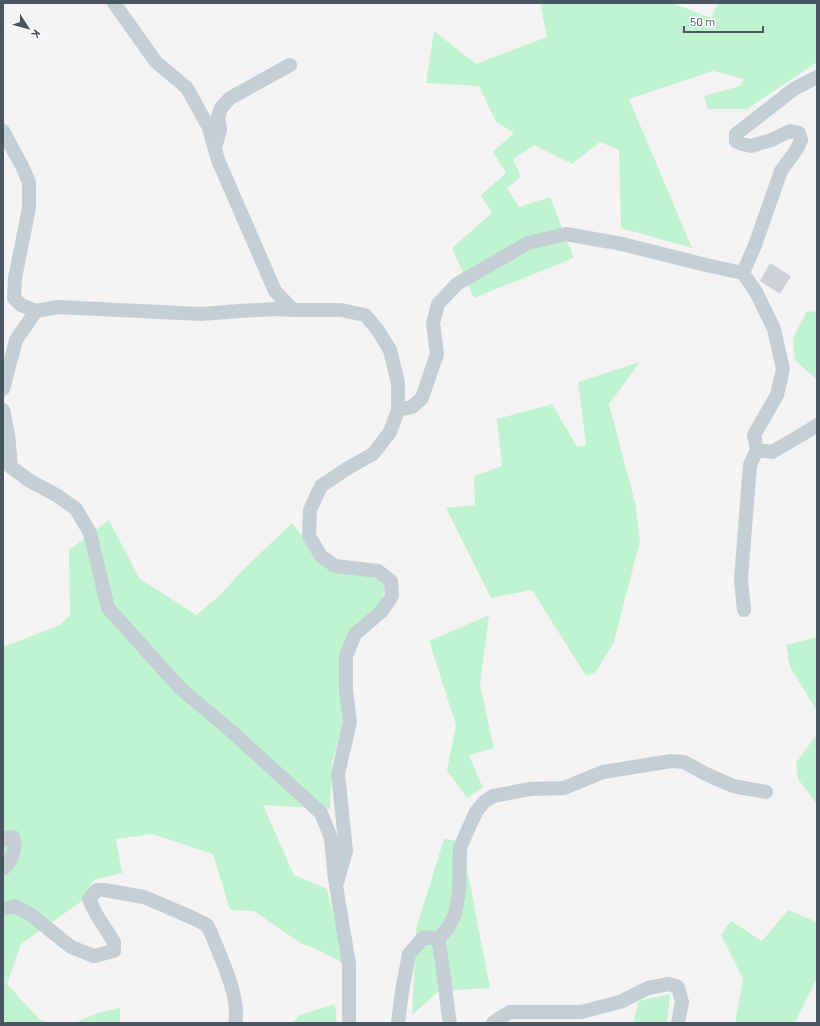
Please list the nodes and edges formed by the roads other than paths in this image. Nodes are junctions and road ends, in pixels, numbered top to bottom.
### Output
1 (114, 3) edge
2 (290, 65) dead end
3 (817, 77) edge
4 (3, 131) edge
5 (215, 148) junction
6 (743, 273) junction
7 (293, 310) junction
8 (36, 311) junction
9 (3, 389) edge
10 (3, 410) edge
11 (398, 410) junction
12 (817, 425) edge
13 (757, 450) junction
14 (7, 471) edge
15 (744, 610) dead end
16 (766, 792) dead end
17 (3, 840) edge
18 (3, 868) edge
19 (336, 886) junction
20 (3, 909) edge
21 (438, 939) junction
22 (235, 1023) edge
23 (349, 1023) edge
24 (398, 1023) edge
25 (450, 1023) edge
26 (493, 1023) edge
27 (678, 1023) edge

1 - 5 street
2 - 5 street
3 - 6 street
4 - 8 street
5 - 7 street
6 - 11 street
6 - 13 street
7 - 8 street
7 - 11 street
8 - 9 street
10 - 14 street
11 - 19 street
12 - 13 street
13 - 15 street
14 - 19 street
16 - 21 street
17 - 18 street
19 - 23 street
20 - 22 street
21 - 24 street
21 - 25 street
26 - 27 street

